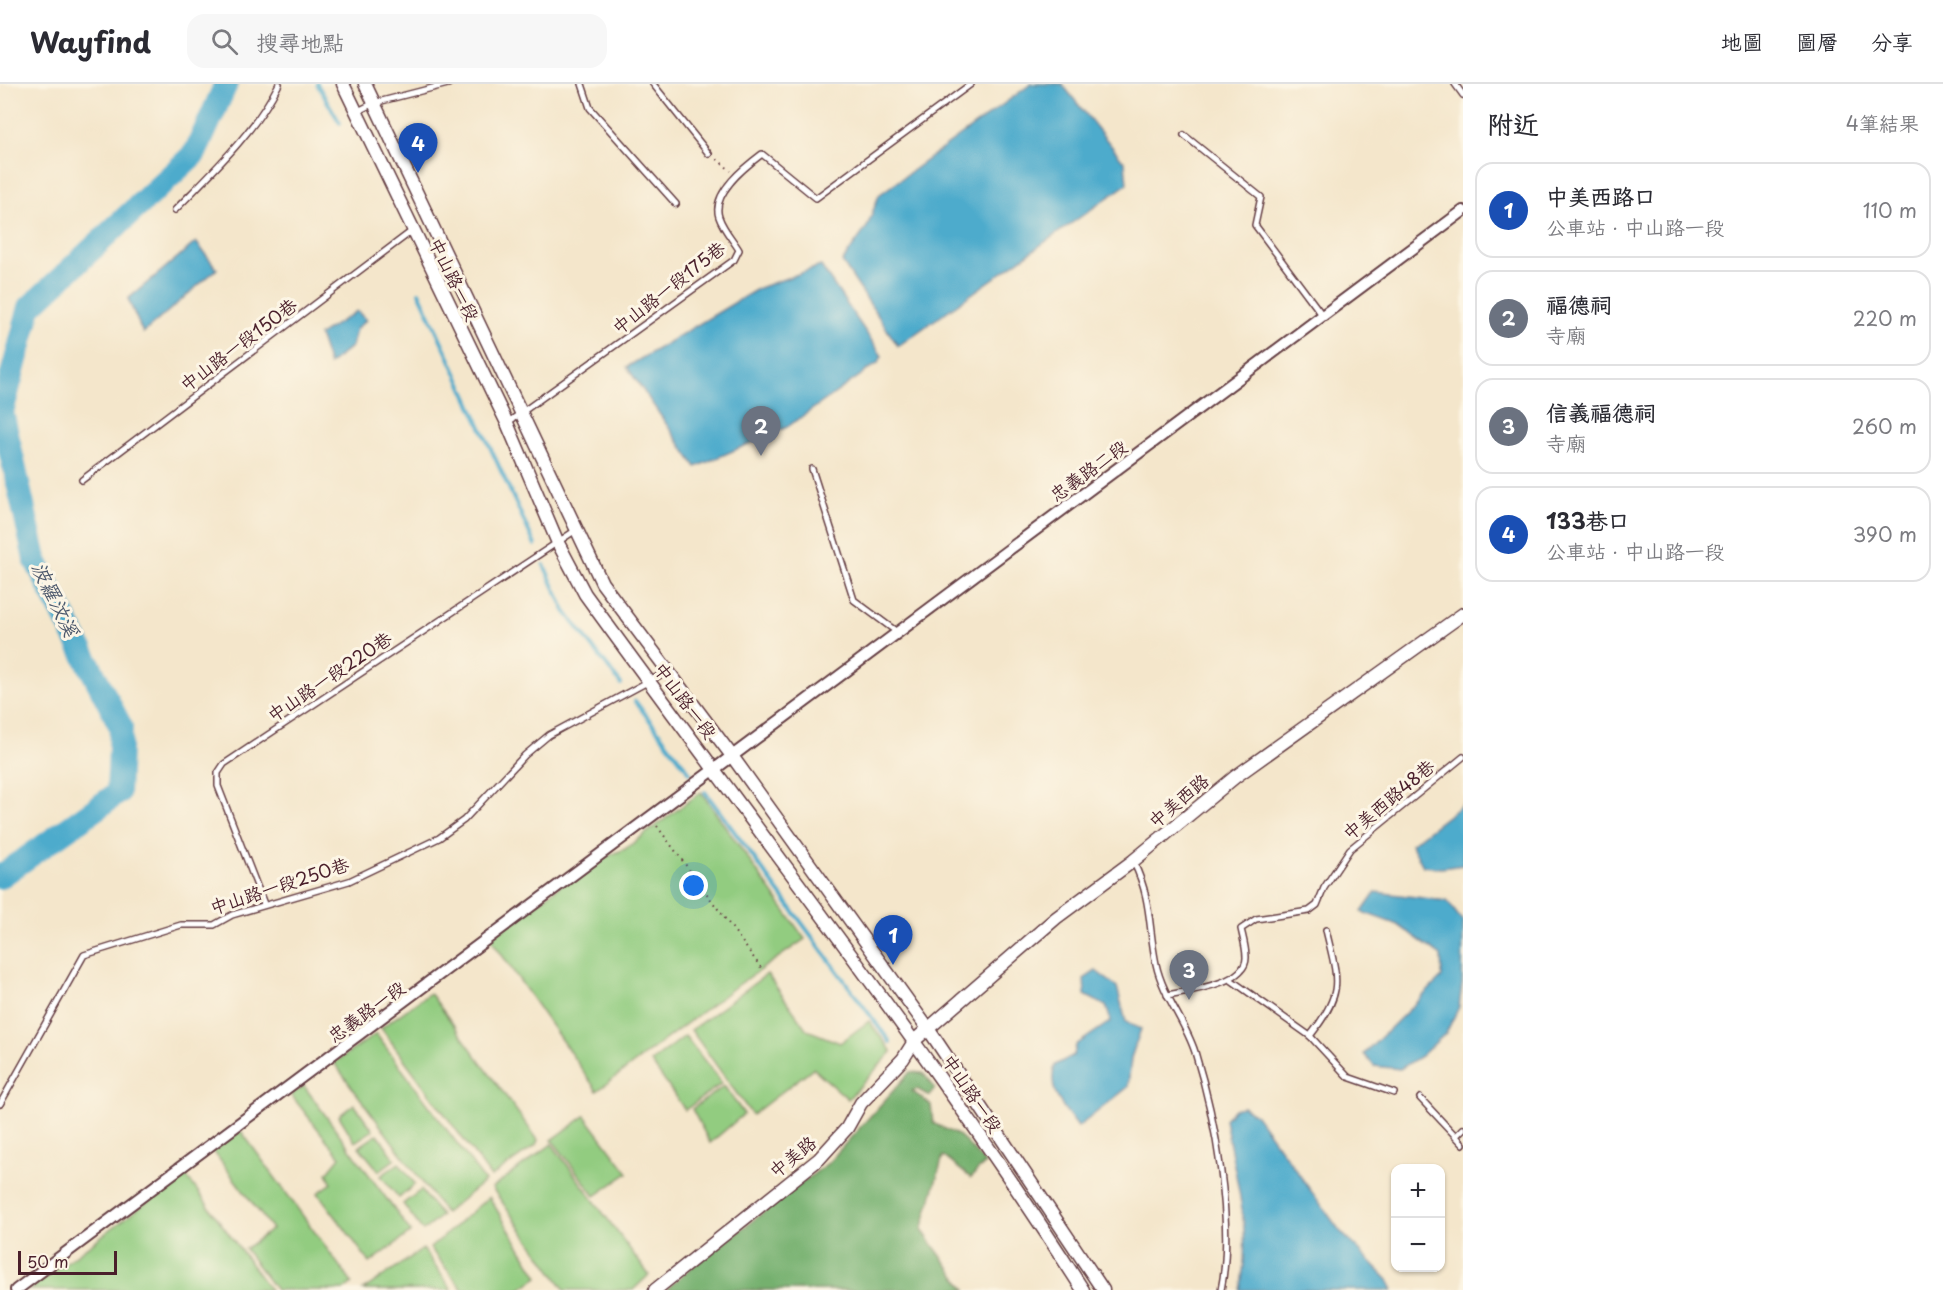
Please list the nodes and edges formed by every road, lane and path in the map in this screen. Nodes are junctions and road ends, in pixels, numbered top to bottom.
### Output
1 (279, 84) edge
2 (343, 84) edge
3 (365, 84) edge
4 (448, 84) edge
5 (653, 84) edge
6 (971, 84) edge
7 (1455, 84) edge
8 (584, 85) edge
9 (1463, 95) edge
10 (374, 103) junction
11 (356, 112) junction
12 (1184, 135) dead end
13 (710, 154) joint
14 (735, 174) junction
15 (676, 204) dead end
16 (175, 210) dead end
17 (1463, 211) edge
18 (412, 231) junction
19 (1323, 316) junction
20 (522, 414) junction
21 (507, 423) junction
22 (812, 469) dead end
23 (82, 480) dead end
24 (576, 530) junction
25 (558, 543) junction
26 (1463, 614) edge
27 (897, 632) junction
28 (666, 672) junction
29 (649, 682) junction
30 (732, 756) junction
31 (1463, 757) edge
32 (716, 769) junction
33 (655, 816) junction
34 (1133, 861) junction
35 (264, 904) junction
36 (1326, 930) dead end
37 (762, 969) dead end
38 (1231, 980) junction
39 (1167, 996) junction
40 (929, 1030) junction
41 (1310, 1036) junction
42 (915, 1040) junction
43 (1394, 1093) dead end
44 (1420, 1098) dead end
45 (0, 1104) edge
46 (1463, 1129) edge
47 (1456, 1136) junction
48 (1463, 1144) edge
49 (1047, 1205) junction
50 (1034, 1213) junction
51 (16, 1290) edge
52 (655, 1290) edge
53 (1083, 1290) edge
54 (1103, 1290) edge
55 (1221, 1290) edge

1 - 16 lane
2 - 11 street, 中山路一段
3 - 10 street, 中山路一段
4 - 10 lane
5 - 13 lane
6 - 14 lane, 中山路一段175巷
7 - 9 lane
8 - 15 lane
10 - 11 lane
10 - 20 street, 中山路一段
11 - 18 street, 中山路一段
12 - 19 lane
13 - 14 path
14 - 20 lane, 中山路一段175巷
17 - 19 street, 忠義路二段
18 - 21 street, 中山路一段
18 - 23 lane, 中山路一段150巷
19 - 27 street, 忠義路二段
20 - 21 lane, 中山路一段175巷
20 - 24 street, 中山路一段
21 - 25 street, 中山路一段
22 - 27 lane
24 - 25 lane, 中山路一段220巷
24 - 28 street, 中山路一段
25 - 29 street, 中山路一段
25 - 35 lane, 中山路一段220巷
26 - 34 street, 中美西路
27 - 30 street, 忠義路二段
28 - 29 lane, 中山路一段250巷
28 - 30 street, 中山路一段
29 - 32 street, 中山路一段
29 - 35 lane, 中山路一段250巷
30 - 32 street, 忠義路一段
30 - 40 street, 中山路一段
31 - 38 lane, 中美西路48巷
32 - 33 street, 忠義路一段
32 - 42 street, 中山路一段
33 - 37 path
33 - 51 street, 忠義路一段
34 - 39 lane
34 - 40 street, 中美西路
35 - 45 lane, 中山路一段250巷
36 - 41 lane
38 - 39 lane
38 - 41 lane
39 - 55 lane
40 - 42 street, 中美路
40 - 49 street, 中山路一段
41 - 43 lane
42 - 50 street, 中山路一段
42 - 52 street, 中美路
44 - 47 lane
46 - 47 lane
47 - 48 lane
49 - 50 street
49 - 54 street, 中山路一段
50 - 53 street, 中山路一段

